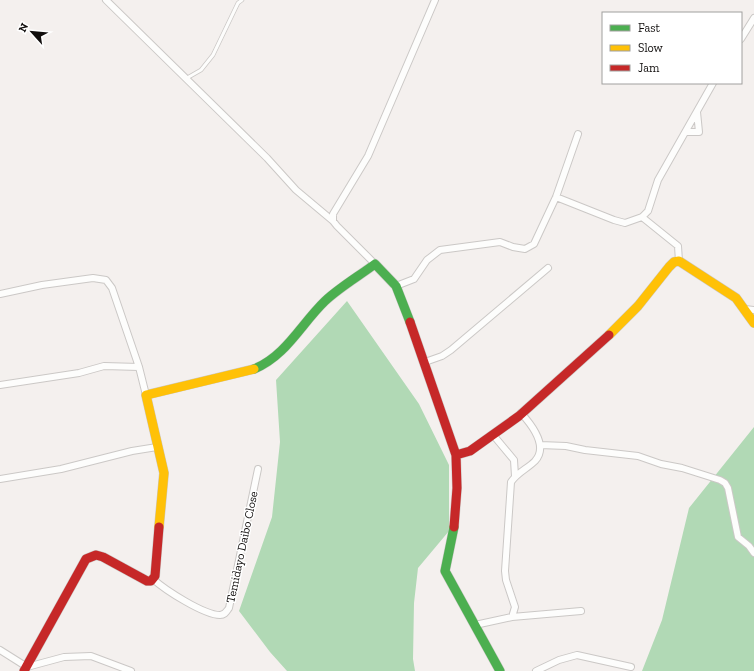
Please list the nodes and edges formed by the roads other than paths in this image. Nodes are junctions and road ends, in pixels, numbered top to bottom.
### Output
1 (106, 0) edge
2 (242, 0) edge
3 (435, 0) edge
4 (754, 18) edge
5 (742, 37) edge
6 (186, 78) junction
7 (712, 84) edge
8 (697, 112) junction
9 (686, 132) junction
10 (578, 134) dead end
11 (556, 197) junction
12 (642, 217) junction
13 (333, 221) junction
14 (679, 261) junction
15 (375, 264) junction
16 (548, 268) dead end
17 (396, 286) junction
18 (0, 294) edge
19 (750, 310) edge
20 (754, 323) edge
21 (425, 362) junction
22 (139, 366) junction
23 (0, 384) edge
24 (146, 395) junction
25 (521, 413) junction
26 (494, 436) junction
27 (540, 445) junction
28 (157, 447) junction
29 (456, 455) junction
30 (258, 468) dead end
31 (515, 476) junction
32 (0, 479) edge
33 (754, 553) edge
34 (153, 579) junction
35 (581, 611) dead end
36 (512, 617) junction
37 (475, 625) junction
38 (0, 650) edge
39 (631, 667) dead end
40 (26, 669) edge
41 (131, 671) edge
42 (500, 671) edge
43 (536, 671) edge

1 - 6 street
2 - 6 lane
3 - 13 street
4 - 5 street
6 - 13 street
7 - 8 street
8 - 9 street
8 - 9 street
9 - 12 street
10 - 11 street
11 - 12 street
11 - 17 street
12 - 14 street
13 - 15 street
14 - 19 street
14 - 25 street
15 - 17 street
15 - 24 street
16 - 21 street
17 - 21 street
18 - 22 street
19 - 20 street
21 - 29 street
22 - 23 street
22 - 24 street
24 - 28 street
25 - 26 street
25 - 27 street
26 - 29 street
26 - 31 street
27 - 31 street
27 - 33 street
28 - 32 street
28 - 34 street
29 - 37 street
30 - 34 street, Temidayo Daibo Close
31 - 36 street
34 - 40 street
35 - 36 street
36 - 37 street
37 - 42 street
38 - 40 street
39 - 43 street
40 - 41 street

